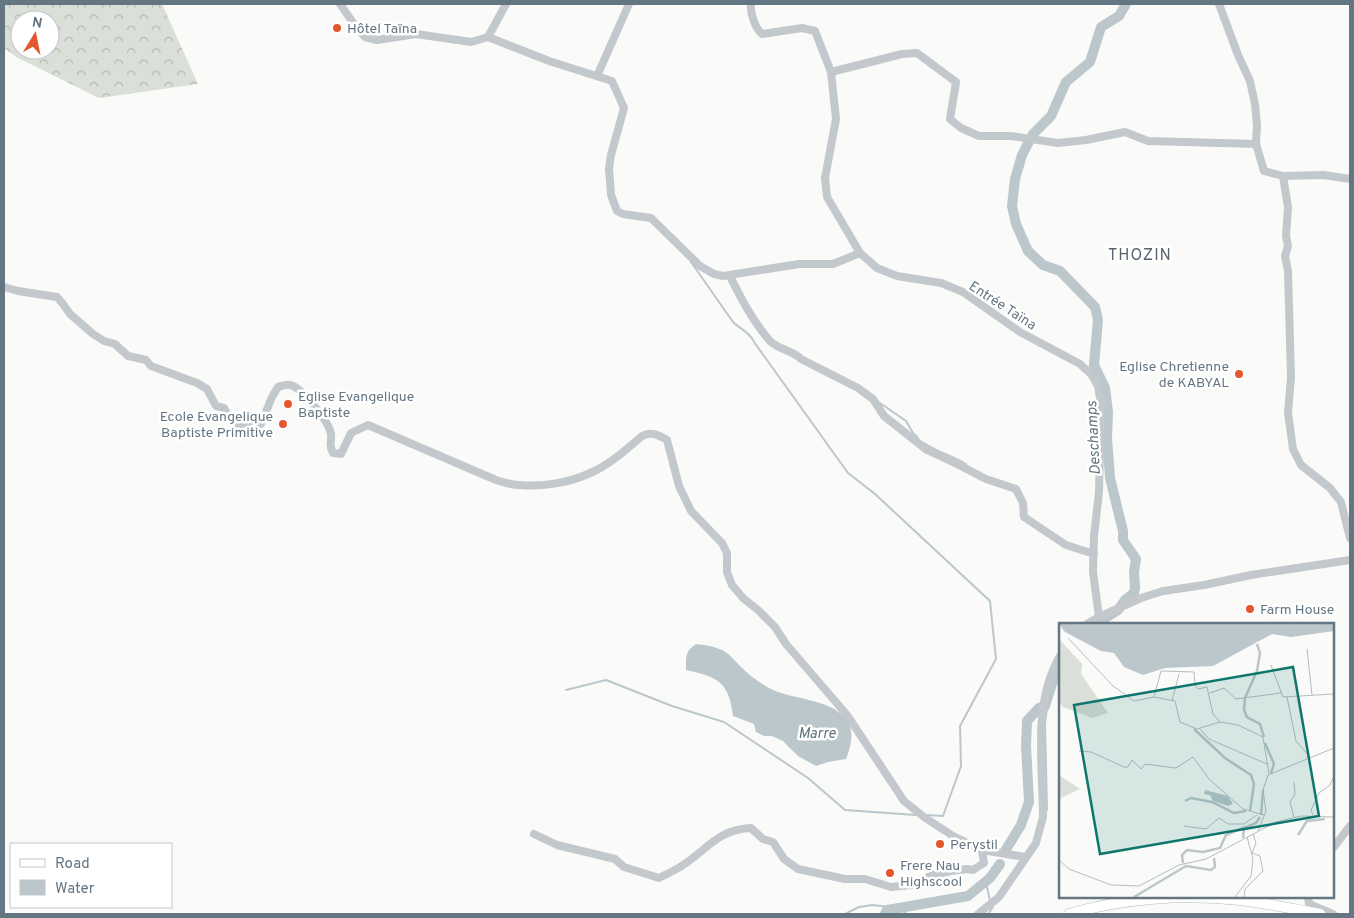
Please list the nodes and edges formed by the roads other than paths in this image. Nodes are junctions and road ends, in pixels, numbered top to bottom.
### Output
1 (340, 4) edge
2 (506, 4) edge
3 (629, 4) edge
4 (751, 4) edge
5 (1219, 4) edge
6 (488, 37) junction
7 (831, 72) junction
8 (596, 76) junction
9 (1256, 144) junction
10 (1283, 176) junction
11 (1350, 179) edge
12 (860, 253) junction
13 (730, 276) junction
14 (4, 287) edge
15 (1350, 538) edge
16 (1094, 554) junction
17 (1350, 560) edge
18 (1099, 616) junction
19 (1088, 623) edge
20 (1059, 658) edge
21 (1350, 826) edge
22 (534, 834) dead end
23 (1334, 847) edge
24 (982, 850) junction
25 (1026, 857) junction
26 (1182, 898) edge
27 (1214, 898) edge
28 (1308, 898) edge
29 (978, 914) edge
30 (1069, 914) edge
31 (1320, 914) edge
32 (1333, 914) edge

1 - 6 street
2 - 6 street
3 - 8 street
4 - 7 street, Entrée Taïna
5 - 9 street
6 - 8 street
7 - 9 street
7 - 12 street, Entrée Taïna
8 - 13 street
9 - 10 street
10 - 11 street
10 - 15 street
12 - 13 street
12 - 16 street, Entrée Taïna
13 - 16 street
14 - 24 street
16 - 18 street, Entrée Taïna
17 - 18 street
18 - 19 street
20 - 25 street
21 - 23 street
22 - 24 street
24 - 25 street
25 - 29 street
26 - 30 main road
27 - 31 main road
28 - 32 street

